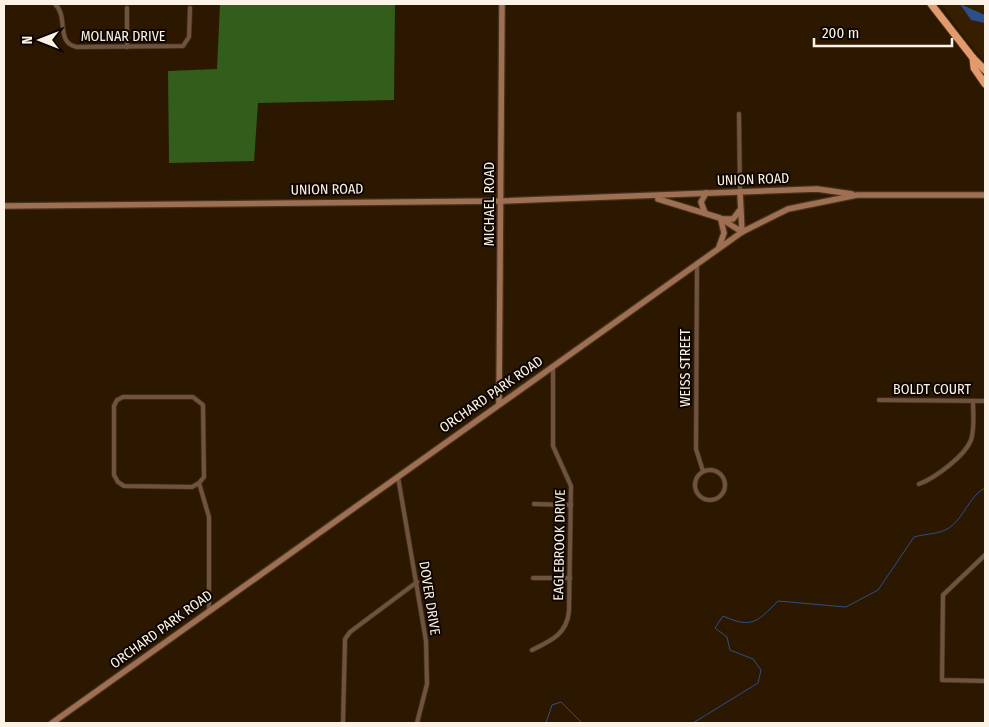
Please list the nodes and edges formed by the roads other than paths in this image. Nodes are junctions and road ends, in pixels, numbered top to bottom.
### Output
1 (55, 4) edge
2 (502, 4) edge
3 (931, 4) edge
4 (127, 8) dead end
5 (190, 8) dead end
6 (127, 47) junction
7 (973, 58) junction
8 (985, 70) edge
9 (985, 84) edge
10 (739, 114) dead end
11 (740, 192) junction
12 (706, 193) junction
13 (857, 195) junction
14 (985, 195) edge
15 (650, 197) junction
16 (501, 201) junction
17 (4, 206) edge
18 (742, 206) junction
19 (705, 213) junction
20 (720, 218) junction
21 (742, 232) junction
22 (718, 248) junction
23 (697, 263) junction
24 (553, 366) junction
25 (879, 400) dead end
26 (973, 401) junction
27 (985, 401) edge
28 (499, 404) junction
29 (703, 471) junction
30 (398, 476) junction
31 (199, 483) junction
32 (919, 484) dead end
33 (534, 504) dead end
34 (571, 505) junction
35 (985, 555) edge
36 (533, 578) dead end
37 (570, 578) junction
38 (417, 582) junction
39 (209, 610) junction
40 (532, 650) dead end
41 (985, 681) edge
42 (52, 723) edge
43 (343, 723) edge
44 (417, 723) edge

1 - 6 street, MOLNAR DRIVE
2 - 16 main road, MICHAEL ROAD
3 - 7 highway
4 - 6 street
5 - 6 street, MOLNAR DRIVE
7 - 8 highway
7 - 9 highway
10 - 11 street
11 - 12 main road, UNION ROAD
11 - 13 main road, UNION ROAD
11 - 18 main road
12 - 15 main road, UNION ROAD
12 - 19 main road
13 - 14 main road, ORCHARD PARK ROAD
13 - 21 main road, ORCHARD PARK ROAD
15 - 16 main road, UNION ROAD
15 - 19 main road, UNION ROAD
16 - 17 main road, UNION ROAD
16 - 28 main road, MICHAEL ROAD
18 - 20 main road
18 - 21 main road
19 - 20 main road, UNION ROAD
20 - 21 main road, UNION ROAD
20 - 22 main road
21 - 22 main road, ORCHARD PARK ROAD
22 - 23 main road, ORCHARD PARK ROAD
23 - 24 main road, ORCHARD PARK ROAD
23 - 29 street, WEISS STREET
24 - 28 main road, ORCHARD PARK ROAD
24 - 34 street, EAGLEBROOK DRIVE
25 - 26 street, BOLDT COURT
26 - 27 street, BOLDT COURT
26 - 32 street
28 - 30 main road, ORCHARD PARK ROAD
29 - 29 street, WEISS STREET
30 - 38 street, DOVER DRIVE
30 - 39 main road, ORCHARD PARK ROAD
31 - 31 street
31 - 39 street
33 - 34 street
34 - 37 street, EAGLEBROOK DRIVE
35 - 41 street
36 - 37 street
37 - 40 street, EAGLEBROOK DRIVE
38 - 43 street
38 - 44 street, DOVER DRIVE
39 - 42 main road, ORCHARD PARK ROAD

